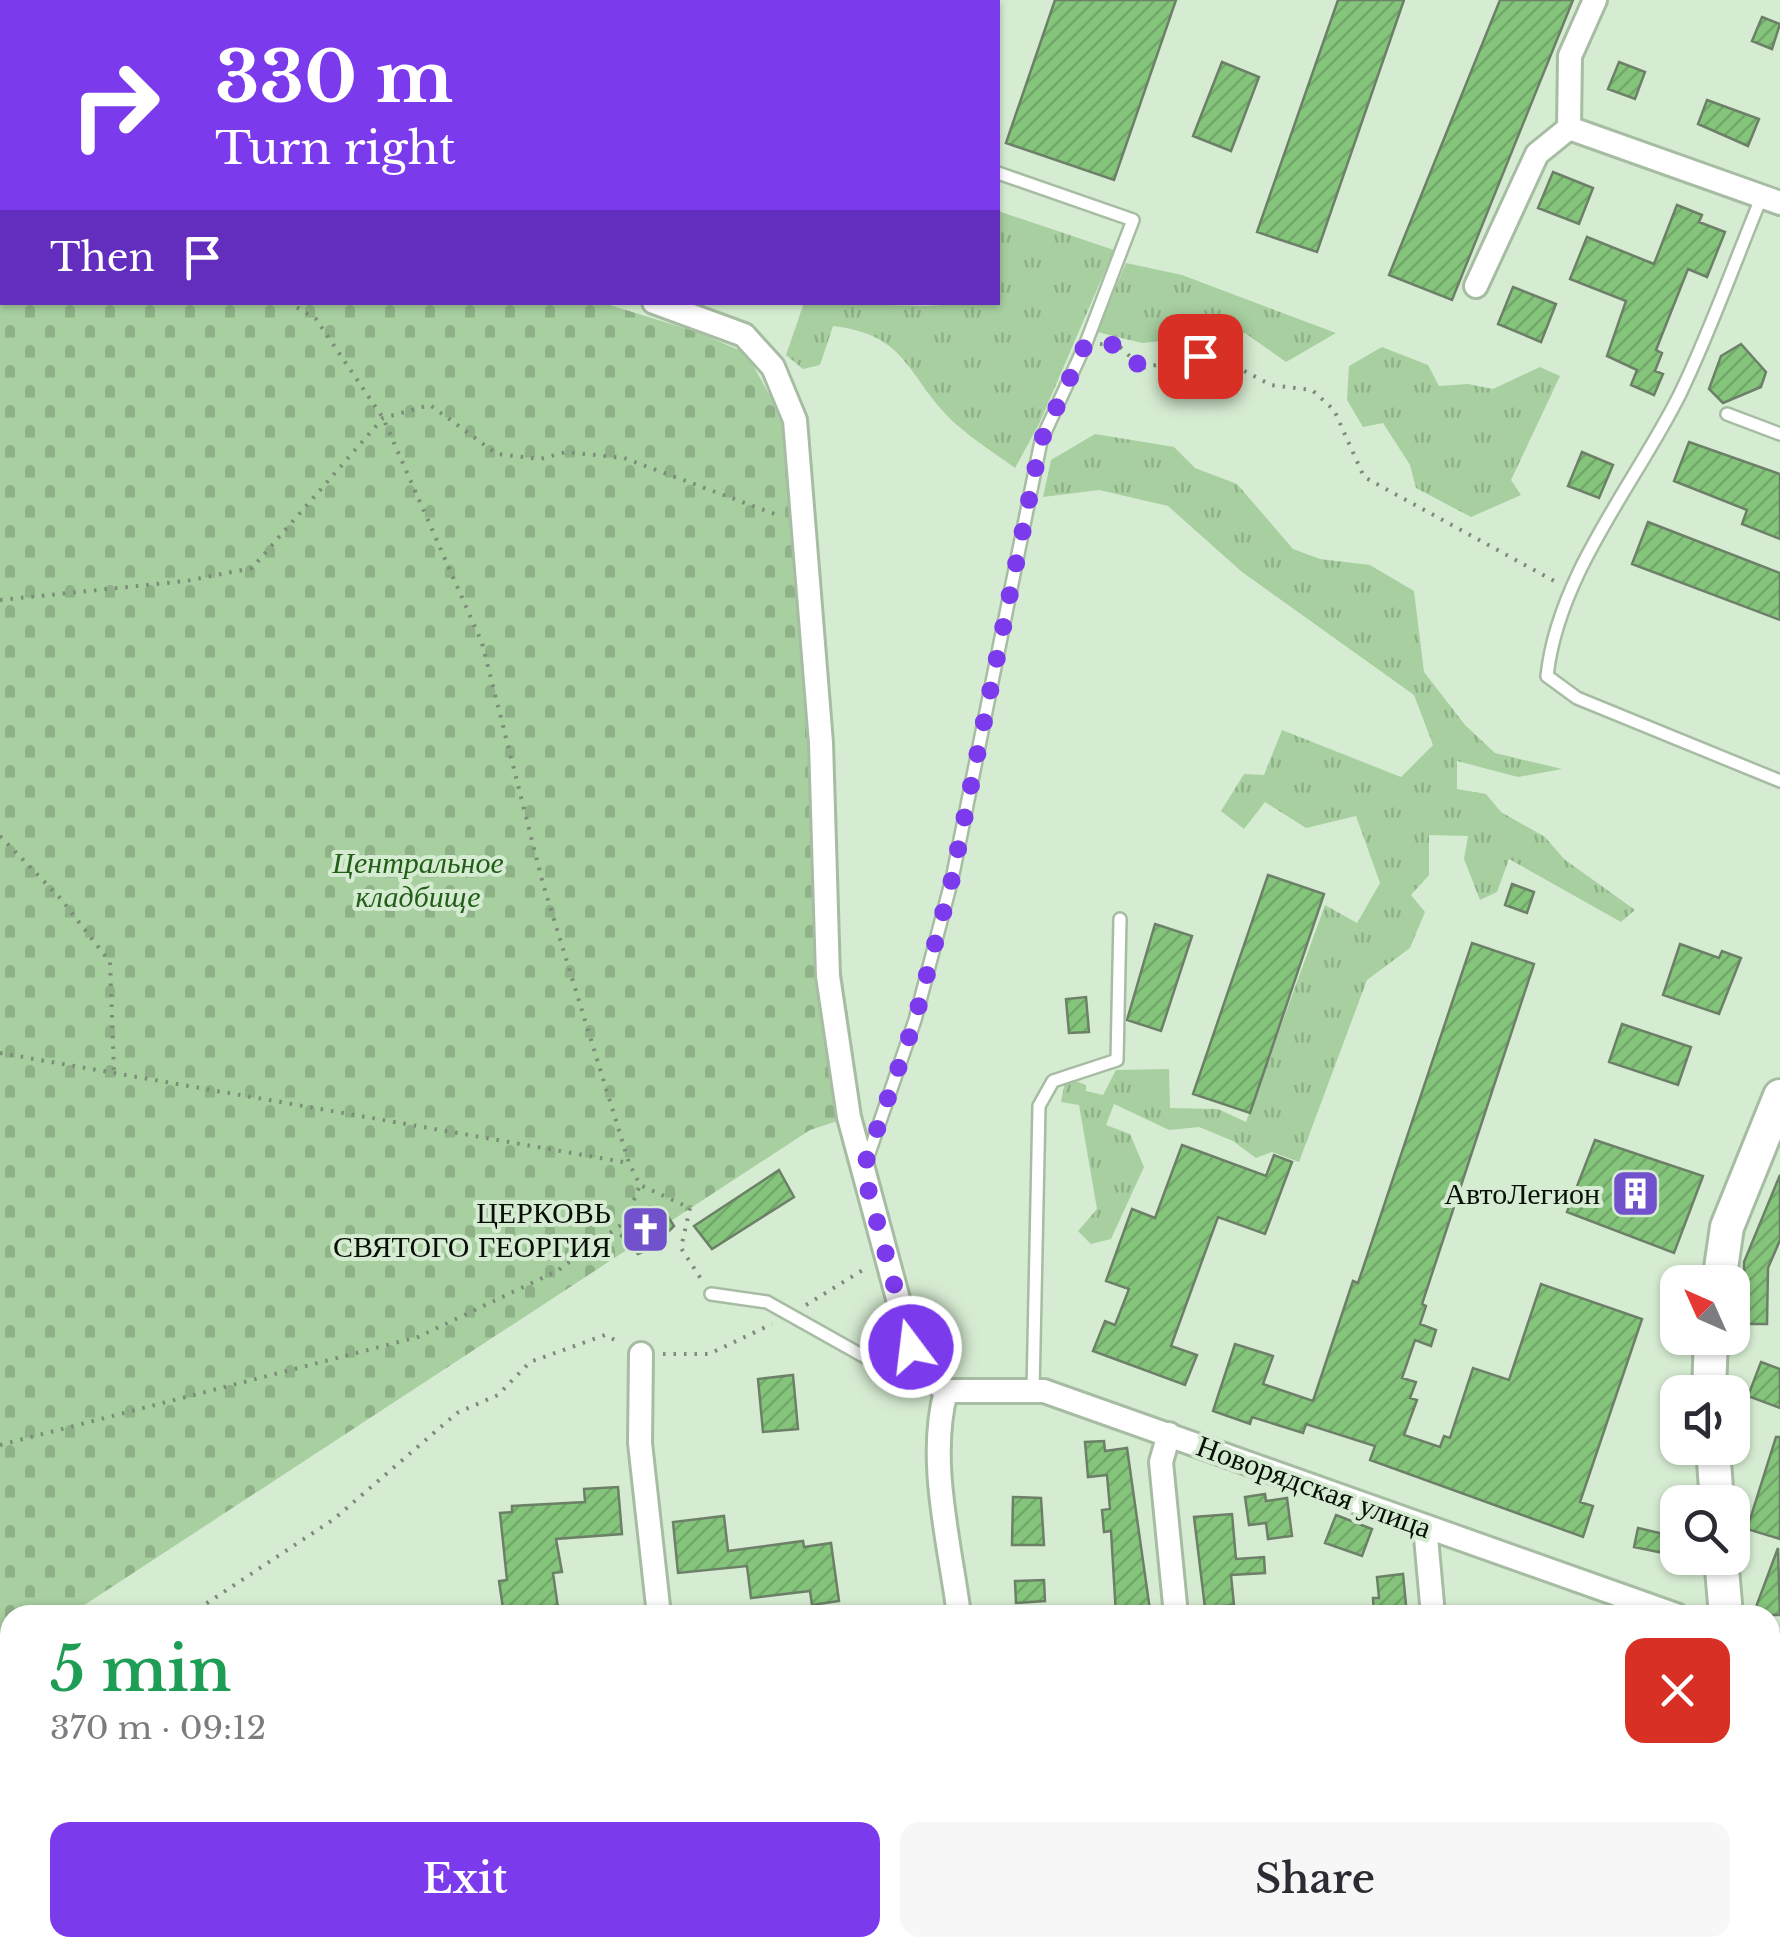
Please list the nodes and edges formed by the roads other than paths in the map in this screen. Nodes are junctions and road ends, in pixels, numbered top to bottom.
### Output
1 (1595, 0) edge
2 (1569, 128) junction
3 (1000, 174) edge
4 (1771, 199) edge
5 (1476, 286) dead end
6 (662, 305) edge
7 (1728, 414) dead end
8 (1780, 434) edge
9 (1780, 781) edge
10 (1120, 919) dead end
11 (1780, 1096) edge
12 (863, 1170) junction
13 (1722, 1265) edge
14 (711, 1294) road end
15 (641, 1354) road end
16 (927, 1375) junction
17 (1033, 1390) junction
18 (946, 1392) junction
19 (1168, 1434) junction
20 (1424, 1526) junction
21 (1723, 1575) edge
22 (658, 1605) edge
23 (958, 1605) edge
24 (1175, 1605) edge
25 (1432, 1605) edge
26 (1648, 1605) edge
27 (1725, 1605) edge

1 - 2 street
2 - 4 street
2 - 5 street
3 - 12 lane
4 - 9 lane
6 - 12 street
7 - 8 lane
10 - 17 lane
11 - 13 main road
12 - 16 street
14 - 16 lane
15 - 22 street
16 - 18 street
17 - 18 street, Новорядская улица
17 - 19 street, Новорядская улица
18 - 23 street
19 - 20 street, Новорядская улица
19 - 24 street
20 - 25 street
20 - 26 street, Новорядская улица
21 - 27 main road

